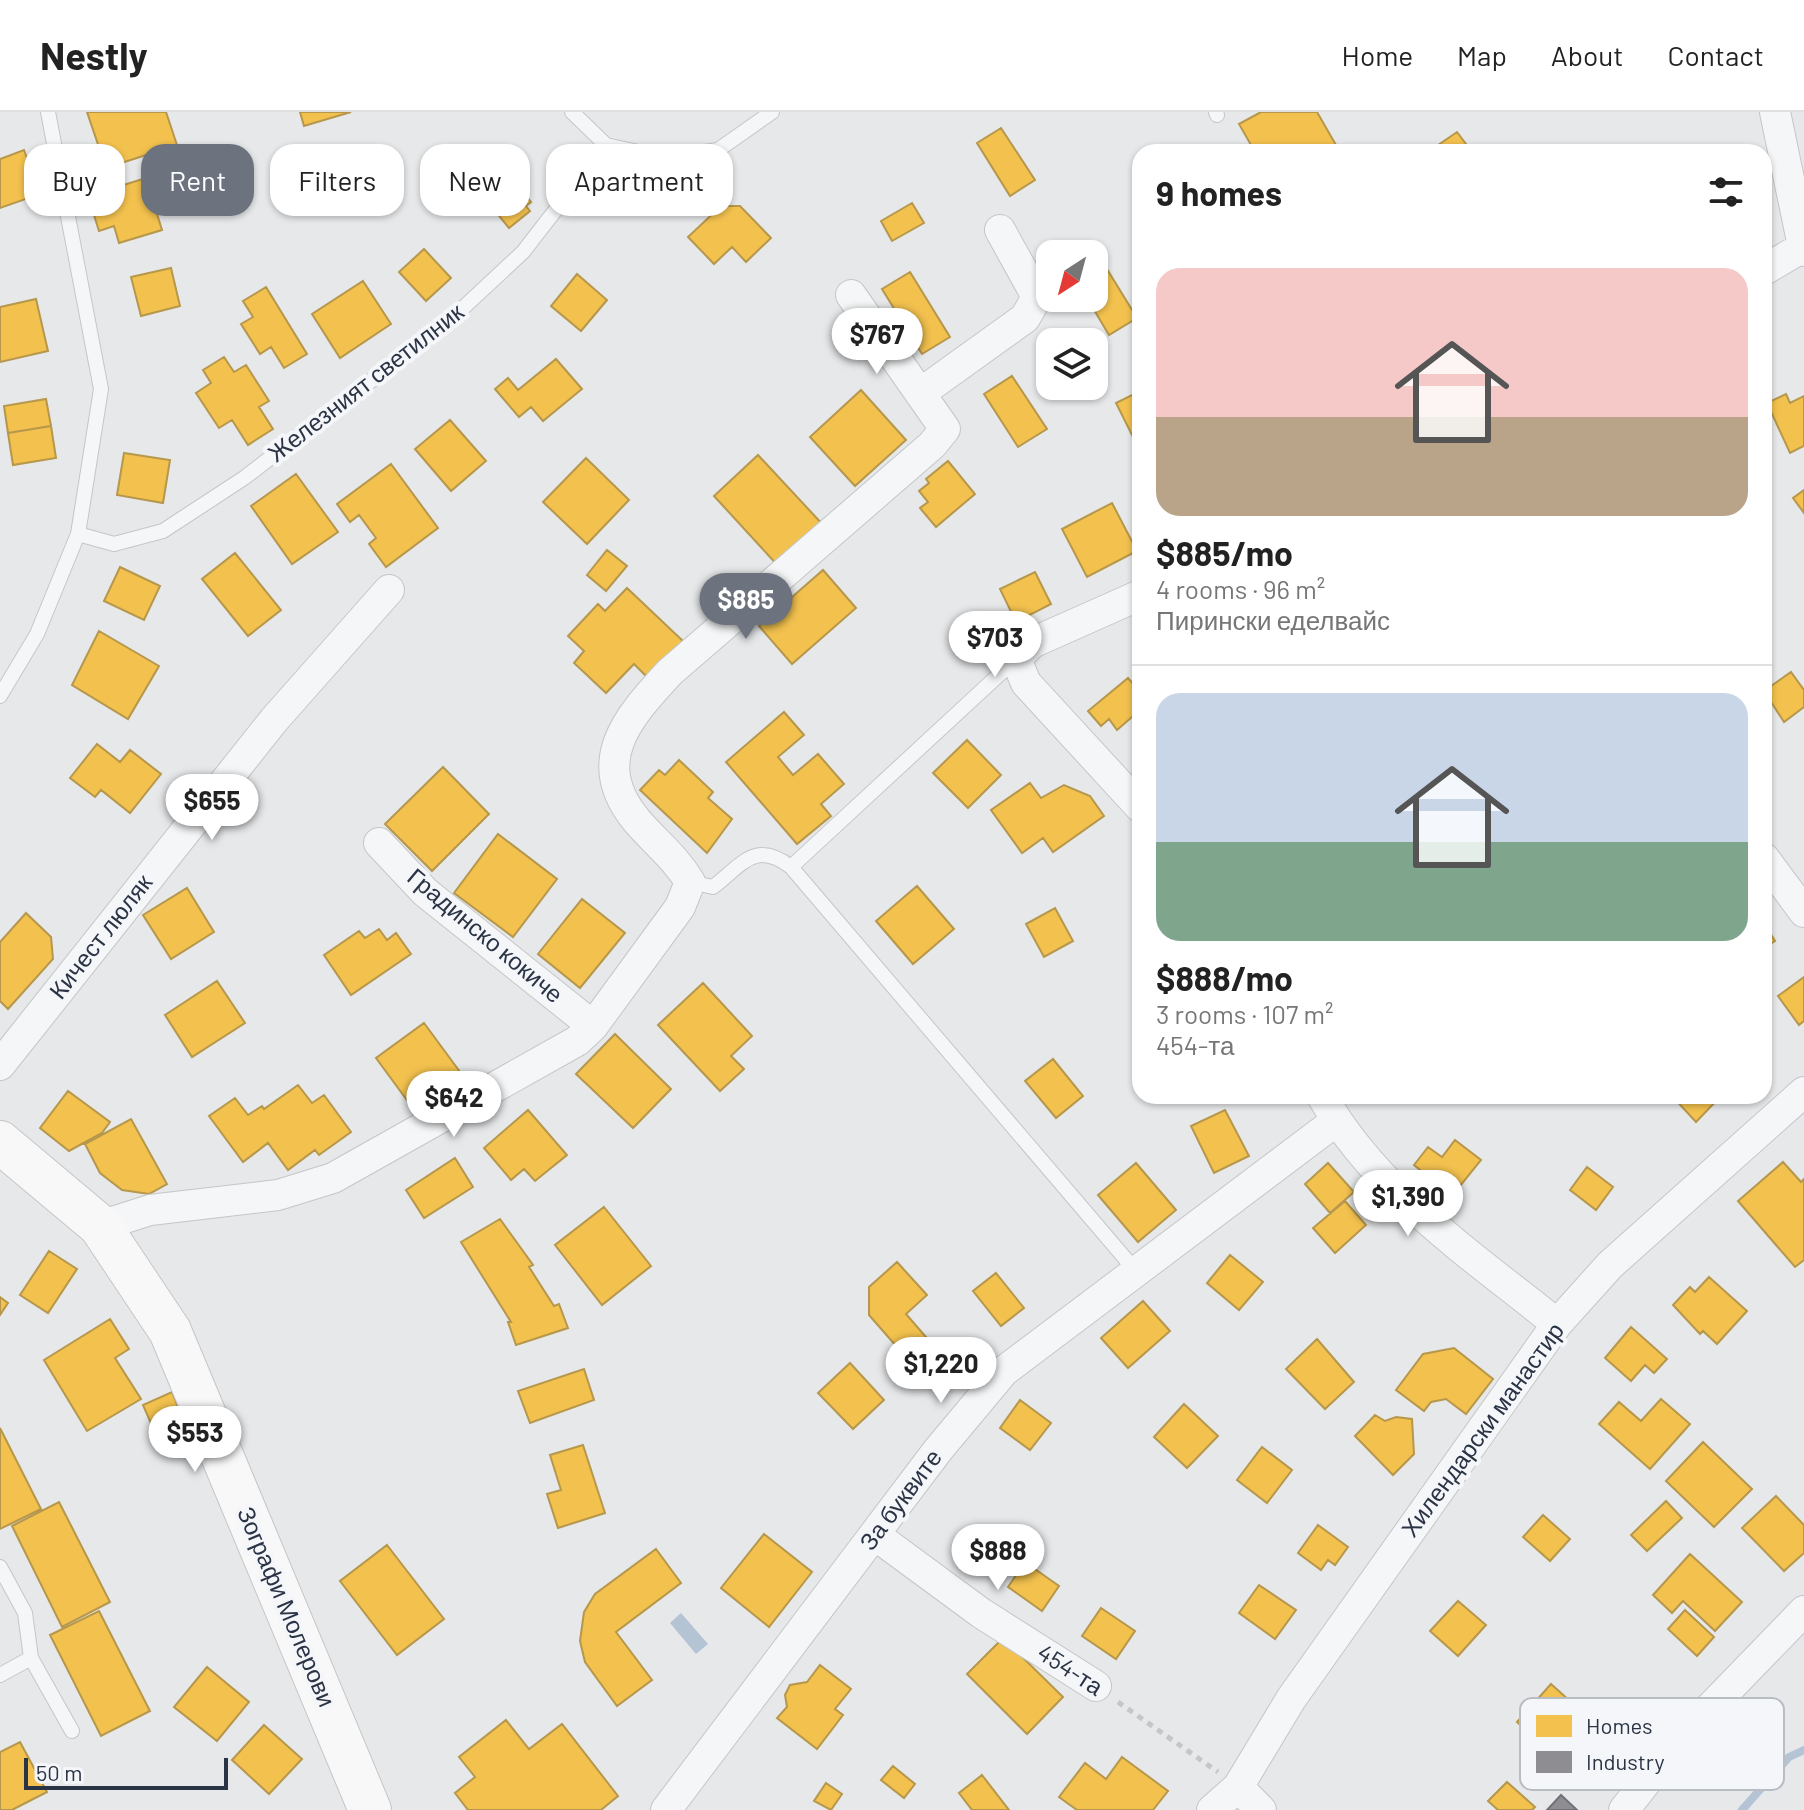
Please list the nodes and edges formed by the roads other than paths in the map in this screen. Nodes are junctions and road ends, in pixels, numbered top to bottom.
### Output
1 (48, 112) edge
2 (572, 112) edge
3 (772, 112) edge
4 (1775, 112) edge
5 (605, 144) edge
6 (727, 144) edge
7 (551, 216) edge
8 (1000, 230) dead end
9 (1803, 249) edge
10 (1772, 266) edge
11 (851, 295) dead end
12 (922, 392) junction
13 (78, 534) junction
14 (389, 590) dead end
15 (1132, 599) edge
16 (1016, 659) junction
17 (0, 696) edge
18 (1132, 798) edge
19 (379, 843) dead end
20 (791, 867) junction
21 (1772, 869) edge
22 (690, 882) junction
23 (1804, 912) edge
24 (593, 1026) junction
25 (0, 1065) edge
26 (1804, 1092) edge
27 (1329, 1108) edge
28 (0, 1142) edge
29 (100, 1226) junction
30 (1135, 1270) junction
31 (1557, 1324) junction
32 (875, 1535) junction
33 (0, 1567) edge
34 (1804, 1611) edge
35 (31, 1658) junction
36 (0, 1675) edge
37 (1096, 1686) road end
38 (1720, 1698) edge
39 (72, 1731) dead end
40 (1238, 1787) junction
41 (1640, 1790) edge
42 (370, 1810) edge
43 (666, 1810) edge
44 (1212, 1810) edge
45 (1261, 1810) edge
46 (1624, 1810) edge

1 - 13 lane
2 - 5 lane
3 - 6 lane
4 - 9 street
7 - 13 lane, Железният светилник
8 - 12 street
9 - 10 street
11 - 12 street
12 - 22 street
13 - 17 lane
14 - 25 street, Кичест люляк
15 - 16 street
16 - 18 street
16 - 20 lane
19 - 24 street, Градинско кокиче
20 - 22 lane
20 - 30 lane
21 - 23 street
22 - 24 street
24 - 29 street
26 - 31 street, Хилендарски манастир
27 - 30 street, За буквите
27 - 31 street
28 - 29 street, Зографи Молерови
29 - 42 street, Зографи Молерови
30 - 32 street, За буквите
31 - 40 street, Хилендарски манастир
32 - 37 street, 454-та
32 - 43 street, За буквите
33 - 35 lane
34 - 38 street
35 - 36 lane
35 - 39 lane
40 - 44 street, Хилендарски манастир
40 - 45 street
41 - 46 street

